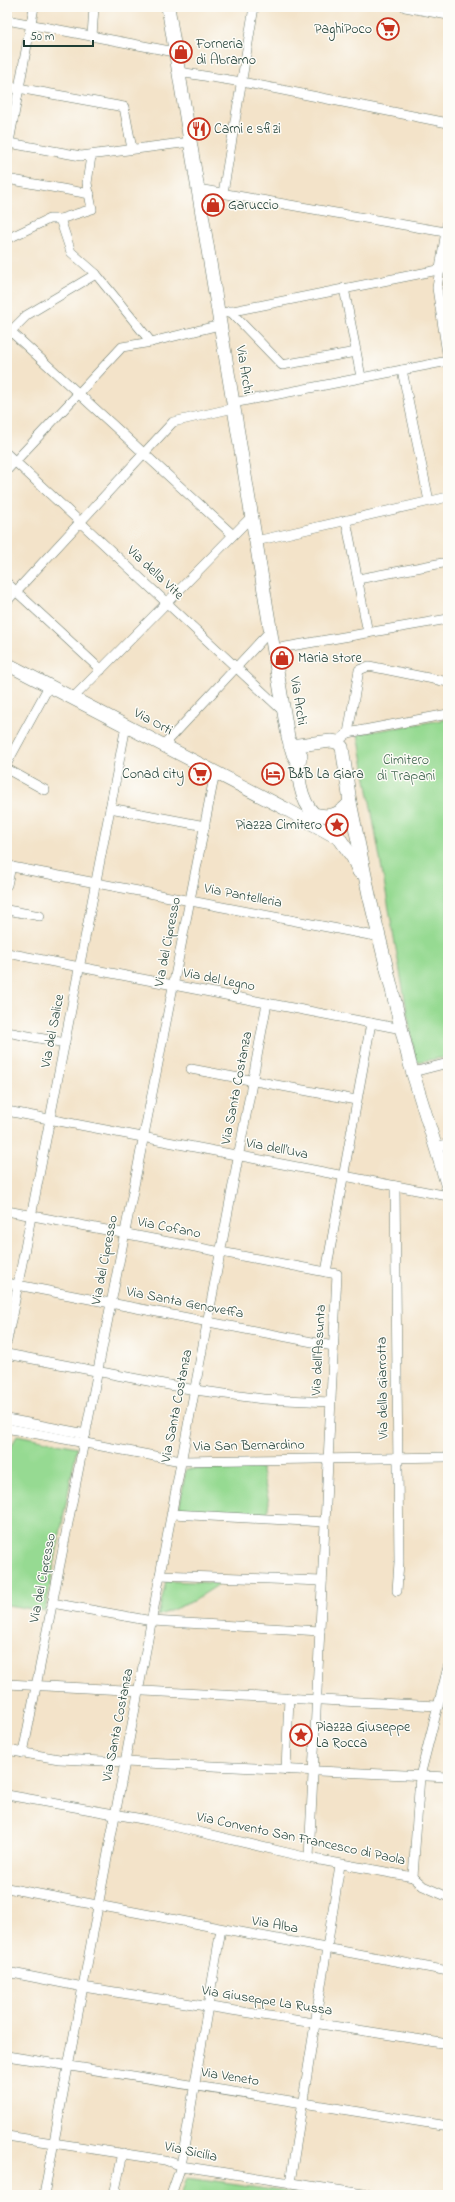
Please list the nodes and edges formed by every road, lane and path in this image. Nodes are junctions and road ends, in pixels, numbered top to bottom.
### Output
1 (34, 7) edge
2 (94, 7) edge
3 (168, 7) edge
4 (254, 7) edge
5 (405, 7) edge
6 (448, 15) edge
7 (7, 20) edge
8 (31, 25) junction
9 (92, 36) junction
10 (175, 52) junction
11 (179, 72) junction
12 (242, 82) junction
13 (7, 86) edge
14 (19, 88) junction
15 (448, 123) edge
16 (190, 142) junction
17 (9, 143) junction
18 (132, 149) junction
19 (7, 153) edge
20 (91, 156) junction
21 (7, 179) edge
22 (198, 189) junction
23 (223, 193) junction
24 (90, 194) junction
25 (448, 218) edge
26 (60, 219) junction
27 (445, 232) junction
28 (7, 239) edge
29 (448, 268) edge
30 (438, 270) junction
31 (96, 274) junction
32 (344, 288) junction
33 (223, 316) junction
34 (8, 332) edge
35 (151, 342) junction
36 (447, 346) edge
37 (356, 352) junction
38 (448, 360) edge
39 (402, 370) junction
40 (361, 378) junction
41 (78, 394) junction
42 (234, 406) junction
43 (143, 453) junction
44 (7, 454) edge
45 (15, 461) junction
46 (7, 470) edge
47 (448, 497) edge
48 (429, 501) junction
49 (252, 516) junction
50 (346, 520) junction
51 (80, 522) junction
52 (233, 535) junction
53 (256, 541) junction
54 (448, 562) edge
55 (358, 580) junction
56 (7, 583) edge
57 (16, 591) junction
58 (7, 601) edge
59 (166, 603) junction
60 (448, 619) edge
61 (271, 630) junction
62 (368, 633) junction
63 (274, 649) junction
64 (7, 664) edge
65 (236, 667) junction
66 (101, 670) junction
67 (448, 682) edge
68 (49, 686) junction
69 (73, 698) junction
70 (284, 712) junction
71 (448, 714) edge
72 (126, 726) junction
73 (352, 730) junction
74 (289, 741) junction
75 (309, 742) junction
76 (337, 742) junction
77 (163, 746) junction
78 (8, 758) edge
79 (298, 763) junction
80 (7, 769) edge
81 (215, 772) junction
82 (45, 790) dead end
83 (350, 802) junction
84 (110, 808) junction
85 (284, 808) junction
86 (316, 814) junction
87 (204, 826) junction
88 (340, 839) junction
89 (9, 866) edge
90 (95, 883) junction
91 (7, 885) edge
92 (369, 895) junction
93 (190, 900) junction
94 (7, 910) edge
95 (40, 916) dead end
96 (380, 937) junction
97 (7, 953) edge
98 (79, 967) junction
99 (173, 985) junction
100 (267, 1003) junction
101 (371, 1023) junction
102 (402, 1029) junction
103 (7, 1032) edge
104 (65, 1043) junction
105 (448, 1062) edge
106 (191, 1069) dead end
107 (413, 1072) junction
108 (252, 1081) junction
109 (356, 1100) junction
110 (7, 1111) edge
111 (50, 1119) junction
112 (144, 1137) junction
113 (442, 1145) edge
114 (238, 1156) junction
115 (342, 1176) junction
116 (395, 1186) junction
117 (448, 1187) edge
118 (448, 1196) edge
119 (7, 1211) edge
120 (31, 1216) junction
121 (125, 1234) junction
122 (220, 1252) junction
123 (326, 1272) junction
124 (7, 1283) edge
125 (18, 1285) junction
126 (111, 1303) junction
127 (208, 1322) junction
128 (7, 1341) edge
129 (333, 1346) junction
130 (7, 1354) edge
131 (98, 1371) junction
132 (195, 1390) junction
133 (330, 1402) junction
134 (7, 1419) edge
135 (7, 1427) edge
136 (85, 1438) junction
137 (398, 1457) junction
138 (448, 1457) edge
139 (328, 1458) junction
140 (181, 1461) junction
141 (172, 1514) junction
142 (325, 1522) junction
143 (160, 1575) junction
144 (322, 1582) junction
145 (397, 1590) dead end
146 (52, 1603) junction
147 (152, 1621) junction
148 (320, 1631) junction
149 (448, 1667) edge
150 (7, 1684) edge
151 (36, 1686) junction
152 (138, 1691) junction
153 (319, 1697) junction
154 (286, 1698) junction
155 (438, 1706) junction
156 (7, 1750) edge
157 (23, 1752) junction
158 (125, 1763) junction
159 (283, 1770) junction
160 (315, 1773) junction
161 (420, 1776) junction
162 (448, 1777) edge
163 (7, 1795) edge
164 (115, 1815) junction
165 (309, 1858) junction
166 (340, 1865) junction
167 (413, 1877) junction
168 (7, 1888) edge
169 (448, 1897) edge
170 (98, 1907) junction
171 (221, 1929) junction
172 (327, 1948) junction
173 (448, 1970) edge
174 (7, 1972) edge
175 (82, 1986) junction
176 (208, 2006) junction
177 (315, 2023) junction
178 (448, 2044) edge
179 (7, 2056) edge
180 (69, 2066) junction
181 (195, 2086) junction
182 (302, 2103) junction
183 (448, 2126) edge
184 (7, 2136) edge
185 (54, 2142) junction
186 (122, 2153) junction
187 (181, 2166) junction
188 (290, 2183) junction
189 (44, 2195) edge
190 (114, 2195) edge
191 (171, 2195) edge
192 (370, 2195) edge

1 - 8 street
2 - 9 street
3 - 10 street, Via Archi
4 - 12 street
5 - 6 street
7 - 8 street
8 - 9 street
8 - 14 street
9 - 10 street
10 - 11 street, Via Archi
11 - 12 street
11 - 16 street, Via Archi
12 - 15 street
12 - 23 street
13 - 14 street
14 - 17 street
14 - 18 street
16 - 18 street
16 - 22 street, Via Archi
17 - 19 street
17 - 20 street
18 - 20 street
20 - 24 street
21 - 24 street
22 - 23 street
22 - 33 street, Via Archi
23 - 27 street
24 - 26 street
25 - 27 street
26 - 28 street
26 - 31 street
27 - 30 street
29 - 30 street
30 - 32 street
30 - 36 street
31 - 34 street
31 - 35 street
32 - 33 street
32 - 37 street
33 - 35 street
33 - 37 street
33 - 42 street, Via Archi
34 - 41 street
35 - 41 street
36 - 38 street
37 - 40 street
38 - 39 street
39 - 40 street
39 - 48 street
40 - 42 street
41 - 43 street
41 - 45 street
42 - 43 street
42 - 49 street, Via Archi
43 - 51 street
43 - 52 street
44 - 45 street, Via della Vite
45 - 46 street
45 - 51 street, Via della Vite
47 - 48 street
48 - 50 street
49 - 52 street
49 - 53 street, Via Archi
50 - 53 street
50 - 55 street
51 - 57 street
51 - 59 street, Via della Vite
52 - 59 street
53 - 61 street, Via Archi
54 - 55 street
55 - 62 street
56 - 57 street
57 - 58 street
57 - 66 street
59 - 65 street, Via della Vite
59 - 66 street
60 - 62 street
61 - 63 street, Via Archi
61 - 65 street
62 - 63 street
63 - 70 street, Via Archi
64 - 68 street, Via Orti
65 - 70 street, Via della Vite
65 - 77 street
66 - 69 street
67 - 73 street
68 - 69 street, Via Orti
68 - 78 street
69 - 72 street, Via Orti
70 - 74 street, Via Archi
71 - 73 street
72 - 77 street, Via Orti
72 - 84 street, Via del Salice
73 - 76 street
74 - 75 street
74 - 79 street, Via Archi
75 - 76 street
75 - 79 street
76 - 83 street
77 - 81 street, Via Orti
79 - 86 street
80 - 82 street
81 - 85 street, Via Orti
81 - 87 street, Via del Cipresso
83 - 86 street
83 - 92 street
84 - 87 street
84 - 90 street, Via del Salice
85 - 86 street
85 - 88 street
86 - 88 street
87 - 93 street, Via del Cipresso
88 - 92 street
89 - 90 street, Via Pantelleria
89 - 91 street
90 - 93 street, Via Pantelleria
90 - 98 street, Via del Salice
92 - 96 street
93 - 96 street, Via Pantelleria
93 - 99 street, Via del Cipresso
94 - 95 street
96 - 102 street
97 - 98 street, Via del Legno
98 - 99 street, Via del Legno
98 - 104 street, Via del Salice
99 - 100 street, Via del Legno
99 - 112 street, Via del Cipresso
100 - 101 street, Via del Legno
100 - 108 street, Via Santa Costanza
101 - 102 street, Via del Legno
101 - 109 street
102 - 107 street
103 - 104 street
104 - 111 street, Via del Salice
105 - 107 street
106 - 108 street
107 - 113 street
108 - 109 street
108 - 114 street, Via Santa Costanza
109 - 115 street
110 - 111 street, Via dell'Uva
111 - 112 street, Via dell'Uva
111 - 120 street, Via del Salice
112 - 114 street, Via dell'Uva
112 - 121 street, Via del Cipresso
113 - 117 street
114 - 115 street, Via dell'Uva
114 - 122 street, Via Santa Costanza
115 - 116 street, Via dell'Uva
115 - 123 street
116 - 118 street, Via dell'Uva
116 - 137 street, Via della Giarrotta
119 - 120 street, Via Cofano
120 - 121 street, Via Cofano
120 - 125 street, Via del Salice
121 - 122 street, Via Cofano
121 - 126 street, Via del Cipresso
122 - 123 street, Via Cofano
122 - 127 street, Via Santa Costanza
123 - 129 street, Via dell'Assunta
124 - 125 street, Via Santa Genoveffa
125 - 126 street, Via Santa Genoveffa
125 - 128 street, Via del Salice
126 - 127 street, Via Santa Genoveffa
126 - 131 street, Via del Cipresso
127 - 129 street, Via Santa Genoveffa
127 - 132 street, Via Santa Costanza
129 - 133 street, Via dell'Assunta
130 - 131 street
131 - 132 street
131 - 136 street, Via del Cipresso
132 - 133 street
132 - 140 street, Via Santa Costanza
133 - 139 street, Via dell'Assunta
134 - 136 street, Via San Bernardino
135 - 136 street, Via San Bernardino
136 - 140 street, Via San Bernardino
136 - 146 street, Via del Cipresso
137 - 138 street, Via San Bernardino
137 - 139 street, Via San Bernardino
137 - 145 street, Via della Giarrotta
139 - 140 street, Via San Bernardino
139 - 142 street, Via dell'Assunta
140 - 141 street, Via Santa Costanza
141 - 142 street
141 - 143 street, Via Santa Costanza
142 - 144 street, Via dell'Assunta
143 - 144 street
143 - 147 street, Via Santa Costanza
144 - 148 street, Via dell'Assunta
146 - 147 street
146 - 151 street, Via del Cipresso
147 - 148 street
147 - 152 street, Via Santa Costanza
148 - 153 street, Via dell'Assunta
149 - 155 street, Via Convento San Francesco di Paola
150 - 151 street
151 - 152 street
151 - 157 street, Via del Cipresso
152 - 154 street
152 - 158 street, Via Santa Costanza
153 - 154 street
153 - 155 street
153 - 160 street, Via dell'Assunta
154 - 159 street
155 - 161 street, Via Convento San Francesco di Paola
156 - 157 street
157 - 158 street
158 - 159 street
158 - 164 street, Via Santa Costanza
159 - 160 street
160 - 161 street
160 - 165 street
161 - 162 street
161 - 167 street, Via Convento San Francesco di Paola
163 - 164 street, Via Convento San Francesco di Paola
164 - 165 street, Via Convento San Francesco di Paola
164 - 170 street, Via Santa Costanza
165 - 166 street, Via Convento San Francesco di Paola
166 - 167 street, Via Convento San Francesco di Paola
166 - 172 street
167 - 169 street
168 - 170 street, Via Alba
170 - 171 street, Via Alba
170 - 175 street, Via Santa Costanza
171 - 172 street, Via Alba
171 - 176 street
172 - 173 street, Via Alba
172 - 177 street
174 - 175 street, Via Giuseppe La Russa
175 - 176 street, Via Giuseppe La Russa
175 - 180 street, Via Santa Costanza
176 - 177 street, Via Giuseppe La Russa
176 - 181 street
177 - 178 street, Via Giuseppe La Russa
177 - 182 street
179 - 180 street, Via Veneto
180 - 181 street, Via Veneto
180 - 185 street, Via Santa Costanza
181 - 182 street, Via Veneto
181 - 187 street
182 - 183 street, Via Veneto
182 - 188 street
184 - 185 street, Via Sicilia
185 - 186 street, Via Sicilia
185 - 189 street, Via Santa Costanza
186 - 187 street, Via Sicilia
186 - 190 street
187 - 188 street, Via Sicilia
187 - 191 street
188 - 192 street, Via Sicilia

